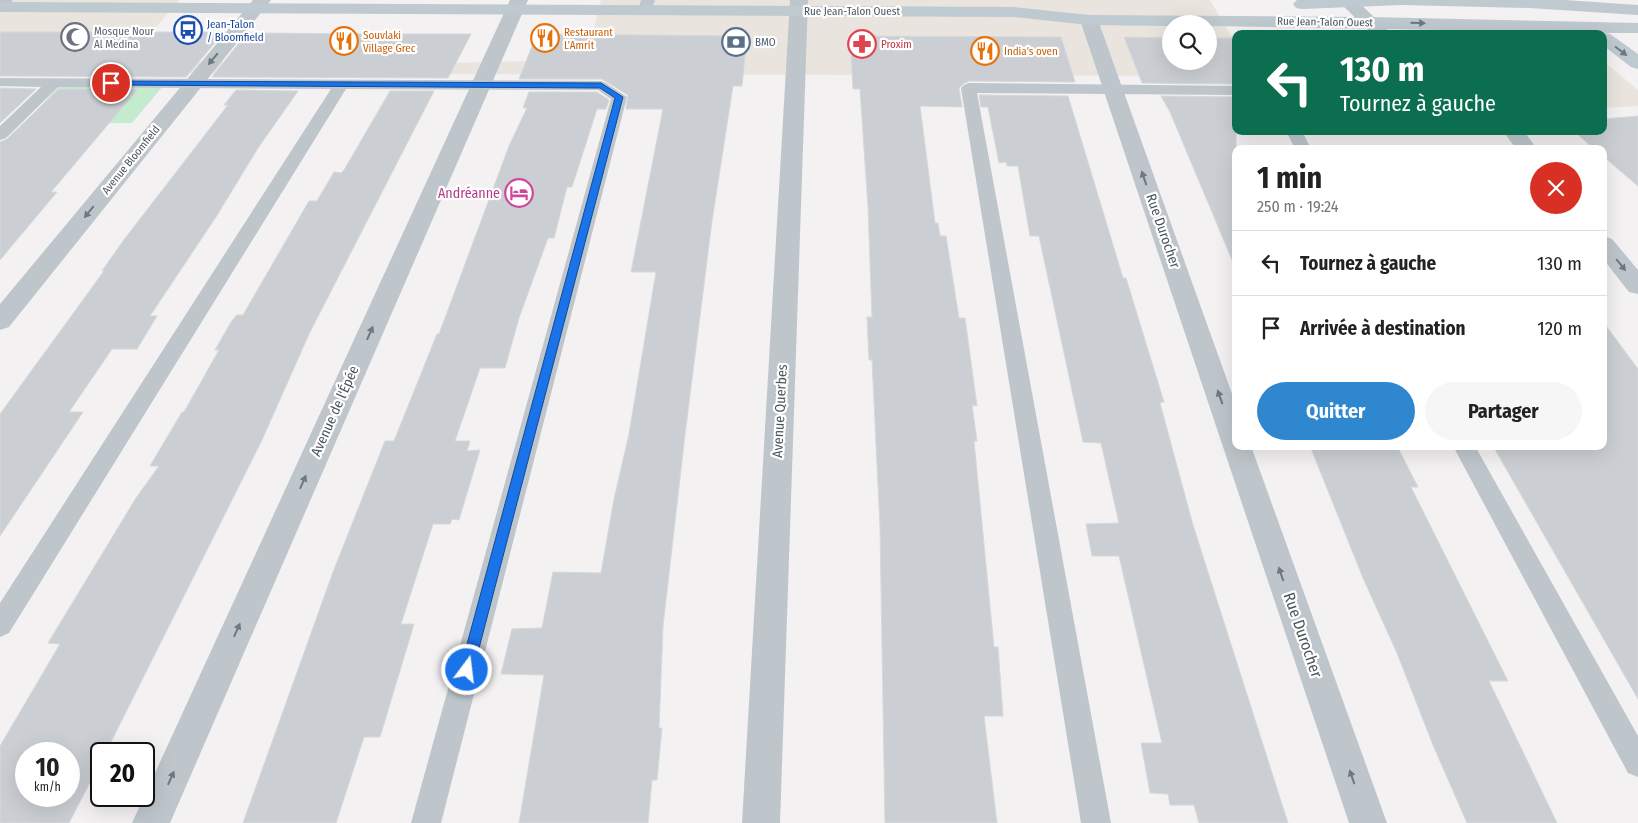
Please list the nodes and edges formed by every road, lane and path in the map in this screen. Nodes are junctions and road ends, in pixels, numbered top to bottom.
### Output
1 (4, 0) edge
2 (1347, 1) edge
3 (259, 4) edge
4 (1282, 4) dead end
5 (0, 5) edge
6 (517, 5) edge
7 (646, 5) edge
8 (799, 5) edge
9 (1562, 5) junction
10 (1612, 8) junction
11 (1638, 10) edge
12 (1086, 11) junction
13 (1376, 28) edge
14 (1638, 28) edge
15 (1464, 30) edge
16 (1593, 30) edge
17 (1607, 32) edge
18 (1607, 41) edge
19 (1638, 64) edge
20 (0, 82) edge
21 (54, 82) junction
22 (193, 84) junction
23 (341, 84) junction
24 (481, 85) junction
25 (1113, 89) junction
26 (1232, 90) edge
27 (0, 135) edge
28 (1516, 135) edge
29 (1524, 145) edge
30 (1607, 248) edge
31 (1638, 286) edge
32 (0, 321) edge
33 (1232, 431) edge
34 (1239, 450) edge
35 (1466, 450) edge
36 (0, 625) edge
37 (1638, 763) edge
38 (151, 823) edge
39 (426, 823) edge
40 (761, 823) edge
41 (1096, 823) edge
42 (1368, 823) edge

1 - 5 street
2 - 4 main road, Rue Jean-Talon Ouest
2 - 9 main road, Rue Jean-Talon Ouest
2 - 13 street
3 - 5 main road, Rue Jean-Talon Ouest
3 - 6 main road, Rue Jean-Talon Ouest
3 -> 22 street, Avenue Bloomfield
6 - 7 main road, Rue Jean-Talon Ouest
6 - 24 street, Avenue de l'Épée
7 - 8 main road, Rue Jean-Talon Ouest
8 - 12 main road, Rue Jean-Talon Ouest
8 - 40 street, Avenue Querbes
9 - 10 main road, Rue Jean-Talon Ouest
9 - 16 main road
10 - 11 main road, Rue Jean-Talon Ouest
10 - 14 main road
12 - 13 main road, Rue Jean-Talon Ouest
12 - 25 street, Rue Durocher
13 -> 15 main road, Rue Jean-Talon Ouest
14 - 17 main road, Rue Jean-Talon Ouest
18 -> 19 main road
20 - 21 lane
21 - 22 lane
21 - 27 lane
22 - 23 lane
22 -> 32 street, Avenue Bloomfield
23 - 24 lane
23 - 36 lane
38 -> 24 street, Avenue de l'Épée
24 - 39 lane
25 - 26 lane
33 -> 25 street, Rue Durocher
25 - 41 lane
28 - 29 street
30 -> 31 street
42 -> 34 street, Rue Durocher
35 - 37 lane

